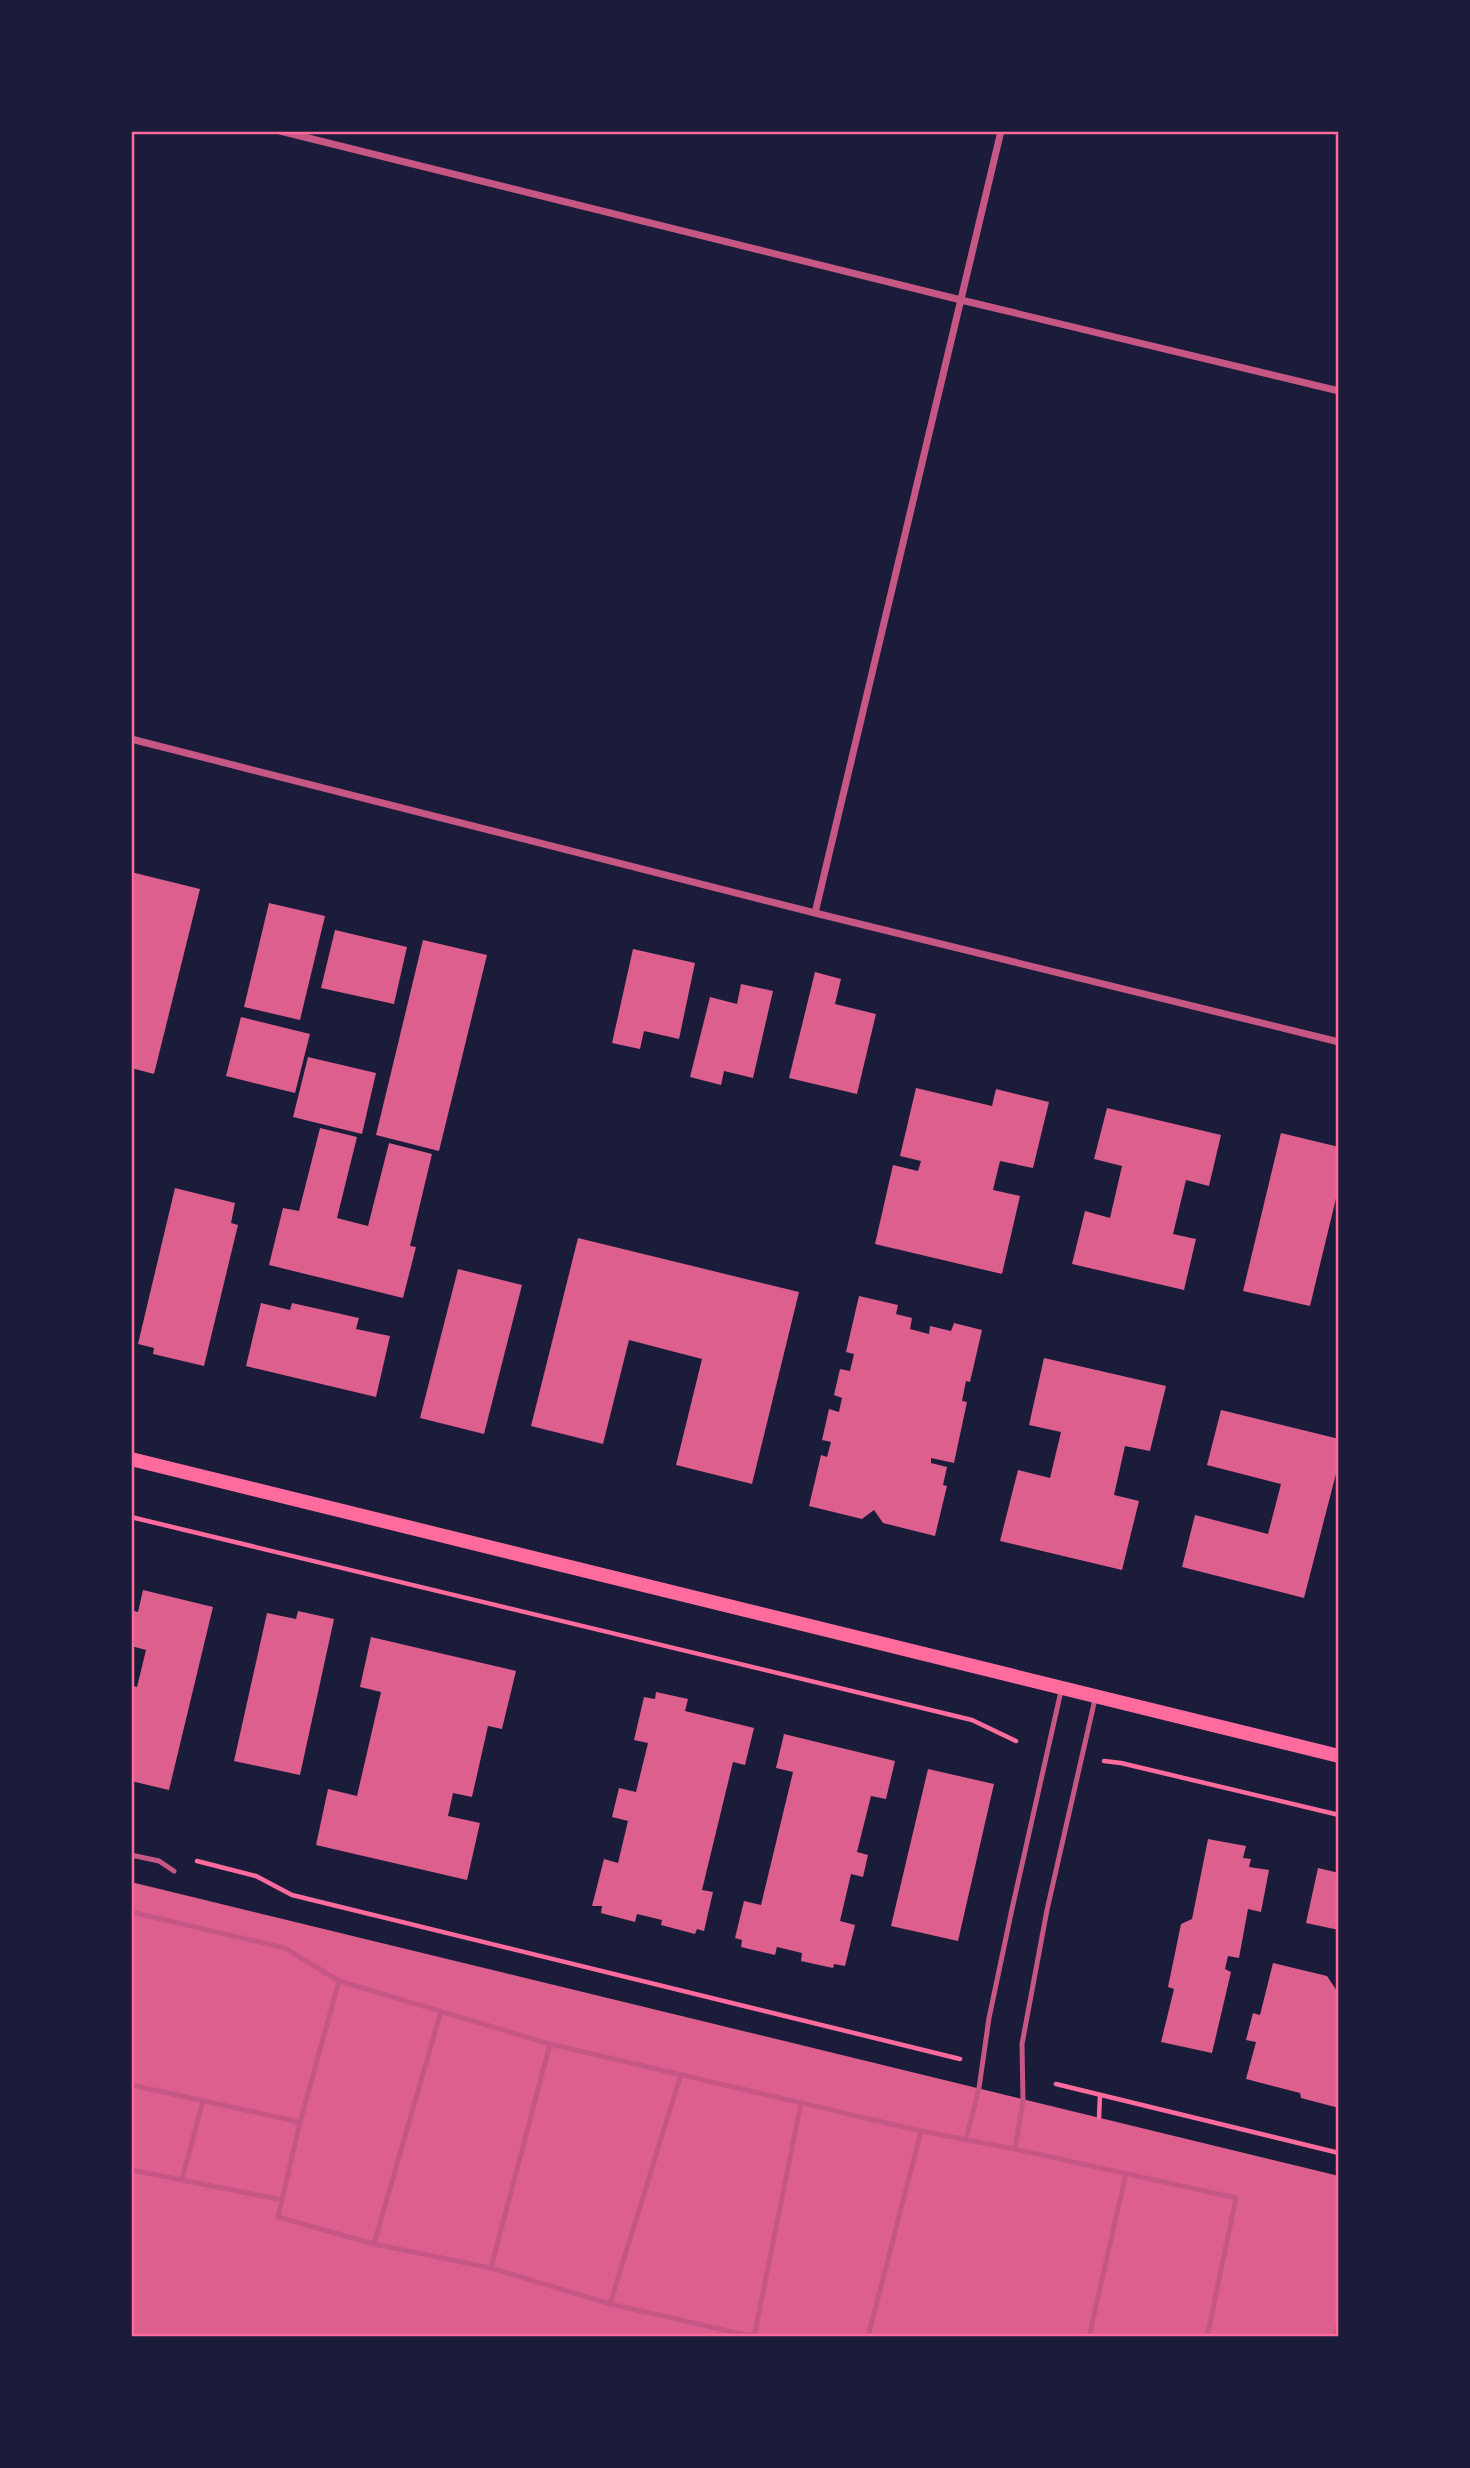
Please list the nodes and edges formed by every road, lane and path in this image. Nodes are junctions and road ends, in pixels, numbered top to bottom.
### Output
1 (280, 131) edge
2 (1001, 131) edge
3 (961, 300) junction
4 (1339, 391) edge
5 (131, 739) edge
6 (815, 913) junction
7 (1339, 1042) edge
8 (131, 1459) edge
9 (131, 1517) edge
10 (1062, 1688) junction
11 (1096, 1696) junction
12 (1016, 1741) dead end
13 (1339, 1756) edge
14 (1097, 1761) dead end
15 (1339, 1815) edge
16 (131, 1855) edge
17 (194, 1861) dead end
18 (174, 1871) dead end
19 (131, 1912) edge
20 (339, 1981) junction
21 (441, 2011) junction
22 (550, 2044) junction
23 (962, 2059) dead end
24 (681, 2074) junction
25 (1056, 2084) dead end
26 (131, 2085) edge
27 (1100, 2095) junction
28 (203, 2100) junction
29 (801, 2103) junction
30 (1099, 2118) dead end
31 (300, 2122) junction
32 (920, 2131) junction
33 (966, 2139) junction
34 (1015, 2149) junction
35 (1339, 2153) edge
36 (131, 2170) edge
37 (1126, 2173) junction
38 (182, 2180) junction
39 (282, 2200) junction
40 (374, 2245) junction
41 (491, 2268) junction
42 (610, 2304) junction
43 (1339, 2320) edge
44 (755, 2337) edge
45 (868, 2337) edge
46 (1089, 2337) edge
47 (1207, 2337) edge
48 (1335, 2337) edge

1 - 3 street
2 - 3 street
3 - 4 street
3 - 6 street
5 - 6 street
6 - 7 street
8 - 10 main road
9 - 12 path
10 - 11 main road
10 - 33 lane
11 - 13 main road
11 - 34 lane
14 - 15 path
16 - 18 lane
17 - 23 path
19 - 20 lane
20 - 21 lane
20 - 31 lane
21 - 22 lane
21 - 40 lane
22 - 24 lane
22 - 41 lane
24 - 29 lane
24 - 42 lane
25 - 27 path
26 - 28 lane
27 - 30 path
27 - 35 path
28 - 31 lane
28 - 38 lane
29 - 32 lane
29 - 44 lane
31 - 39 lane
32 - 33 lane
32 - 45 lane
33 - 34 lane
34 - 37 lane
36 - 38 lane
37 - 46 lane
37 - 47 lane
38 - 39 lane
39 - 40 lane
40 - 41 lane
41 - 42 lane
42 - 44 lane
43 - 48 lane

